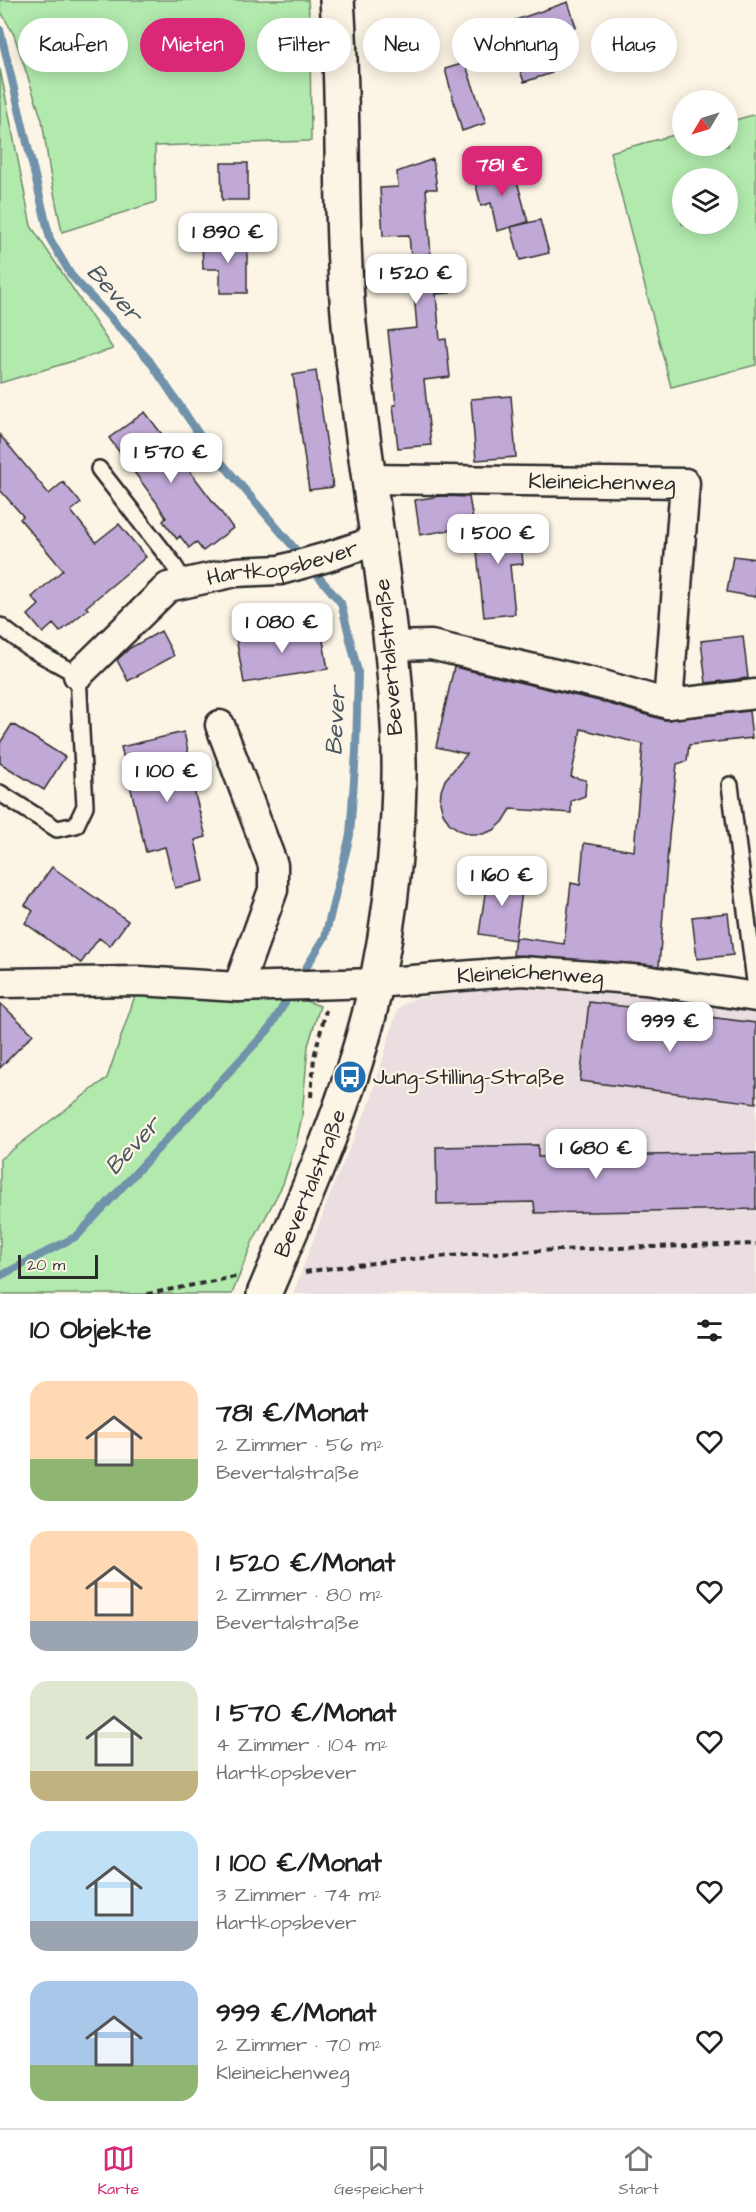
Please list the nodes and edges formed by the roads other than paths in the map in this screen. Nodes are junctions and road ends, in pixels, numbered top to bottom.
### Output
1 (337, 0) edge
2 (99, 469) dead end
3 (368, 478) junction
4 (378, 540) junction
5 (185, 583) junction
6 (0, 626) edge
7 (390, 646) junction
8 (78, 675) junction
9 (756, 694) edge
10 (668, 704) junction
11 (220, 725) dead end
12 (730, 785) dead end
13 (0, 793) edge
14 (0, 983) edge
15 (376, 983) junction
16 (251, 986) junction
17 (756, 989) edge
18 (756, 997) edge
19 (255, 1285) edge

1 - 3 street, Bevertalstraße
2 - 5 lane, Hartkopsbever
3 - 4 street, Bevertalstraße
3 - 10 street, Kleineichenweg
4 - 5 street, Hartkopsbever
4 - 7 street, Bevertalstraße
5 - 8 street, Hartkopsbever
6 - 8 lane
7 - 10 street
7 - 15 street, Bevertalstraße
8 - 13 lane
9 - 10 street
11 - 16 street
12 - 17 lane
14 - 16 street
15 - 16 street
15 - 18 street, Kleineichenweg
15 - 19 street, Bevertalstraße

